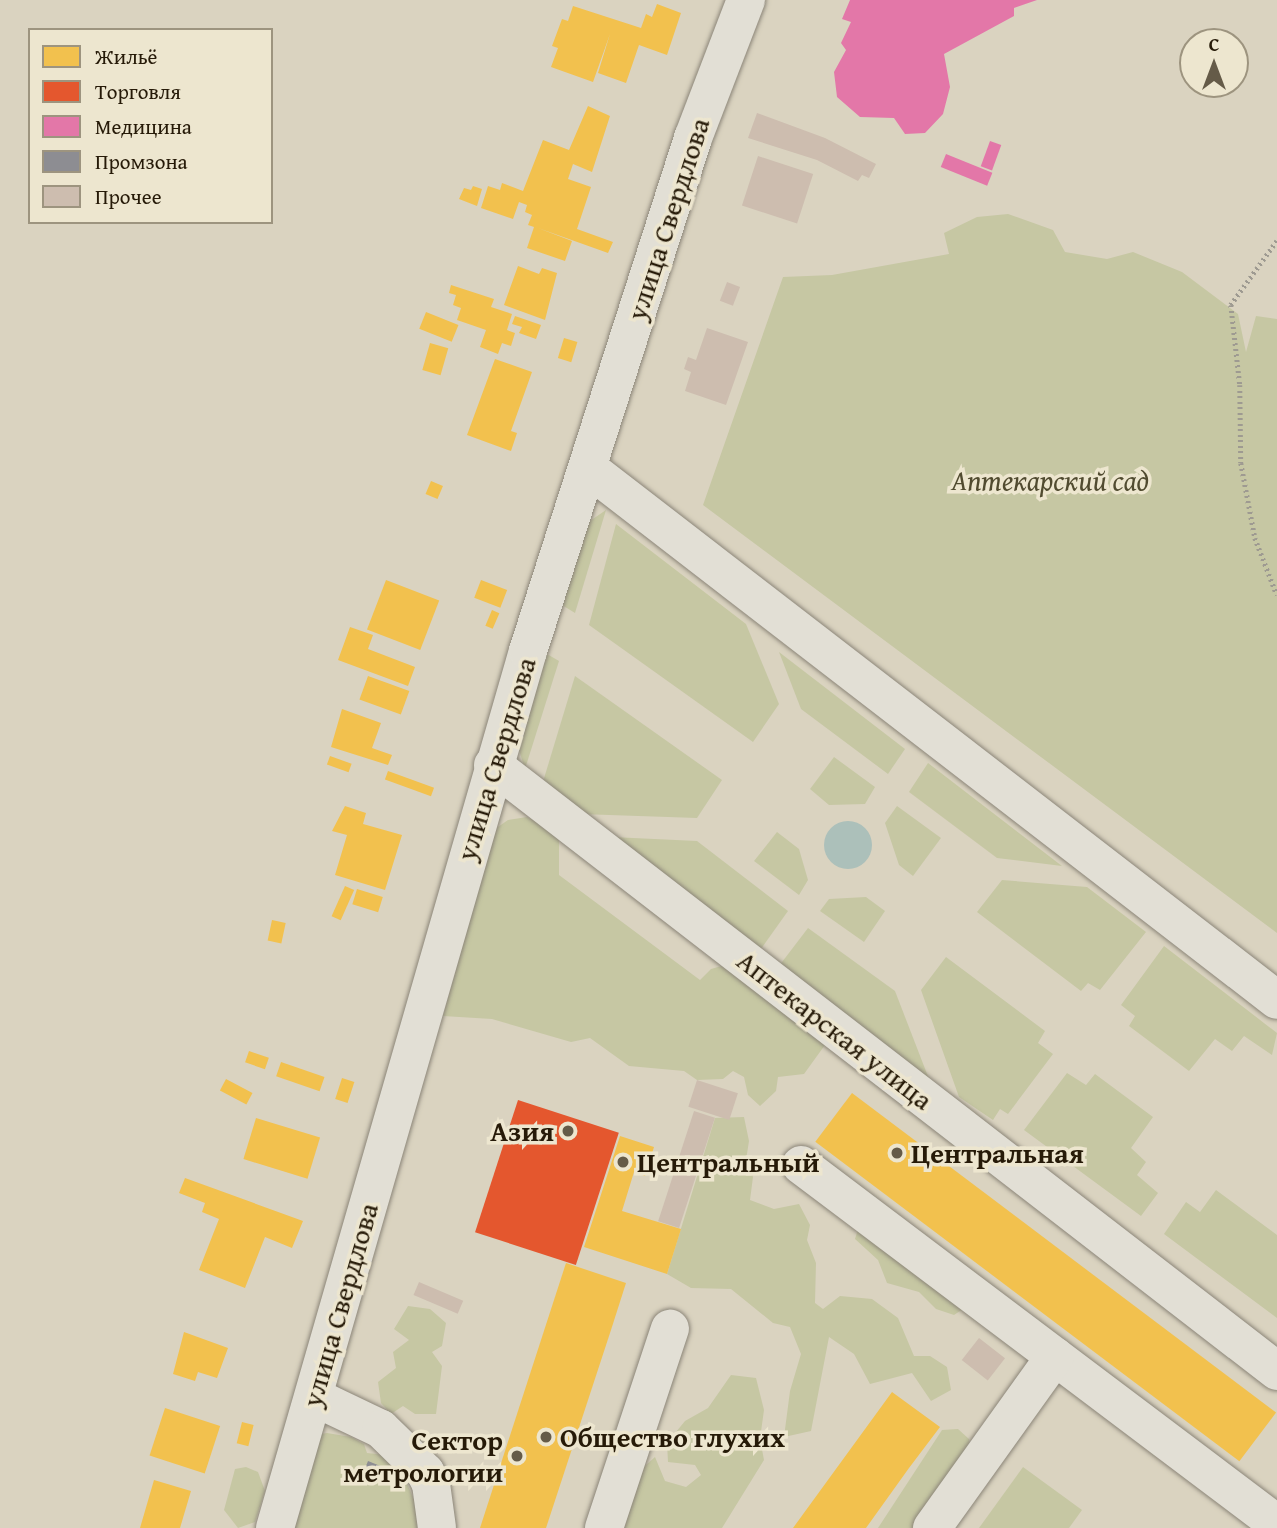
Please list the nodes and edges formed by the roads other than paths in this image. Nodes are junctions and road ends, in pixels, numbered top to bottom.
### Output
1 (746, 0) edge
2 (588, 468) junction
3 (493, 765) junction
4 (1277, 999) edge
5 (801, 1165) dead end
6 (670, 1329) dead end
7 (1055, 1356) junction
8 (1277, 1371) edge
9 (314, 1397) junction
10 (1277, 1524) edge
11 (275, 1528) edge
12 (436, 1528) edge
13 (604, 1528) edge
14 (932, 1528) edge

1 - 2 street, улица Свердлова
2 - 3 street, улица Свердлова
2 - 4 street
3 - 8 street, Аптекарская улица
3 - 9 street, улица Свердлова
5 - 7 street
6 - 13 street
7 - 10 street
7 - 14 street
9 - 11 street, улица Свердлова
9 - 12 street

